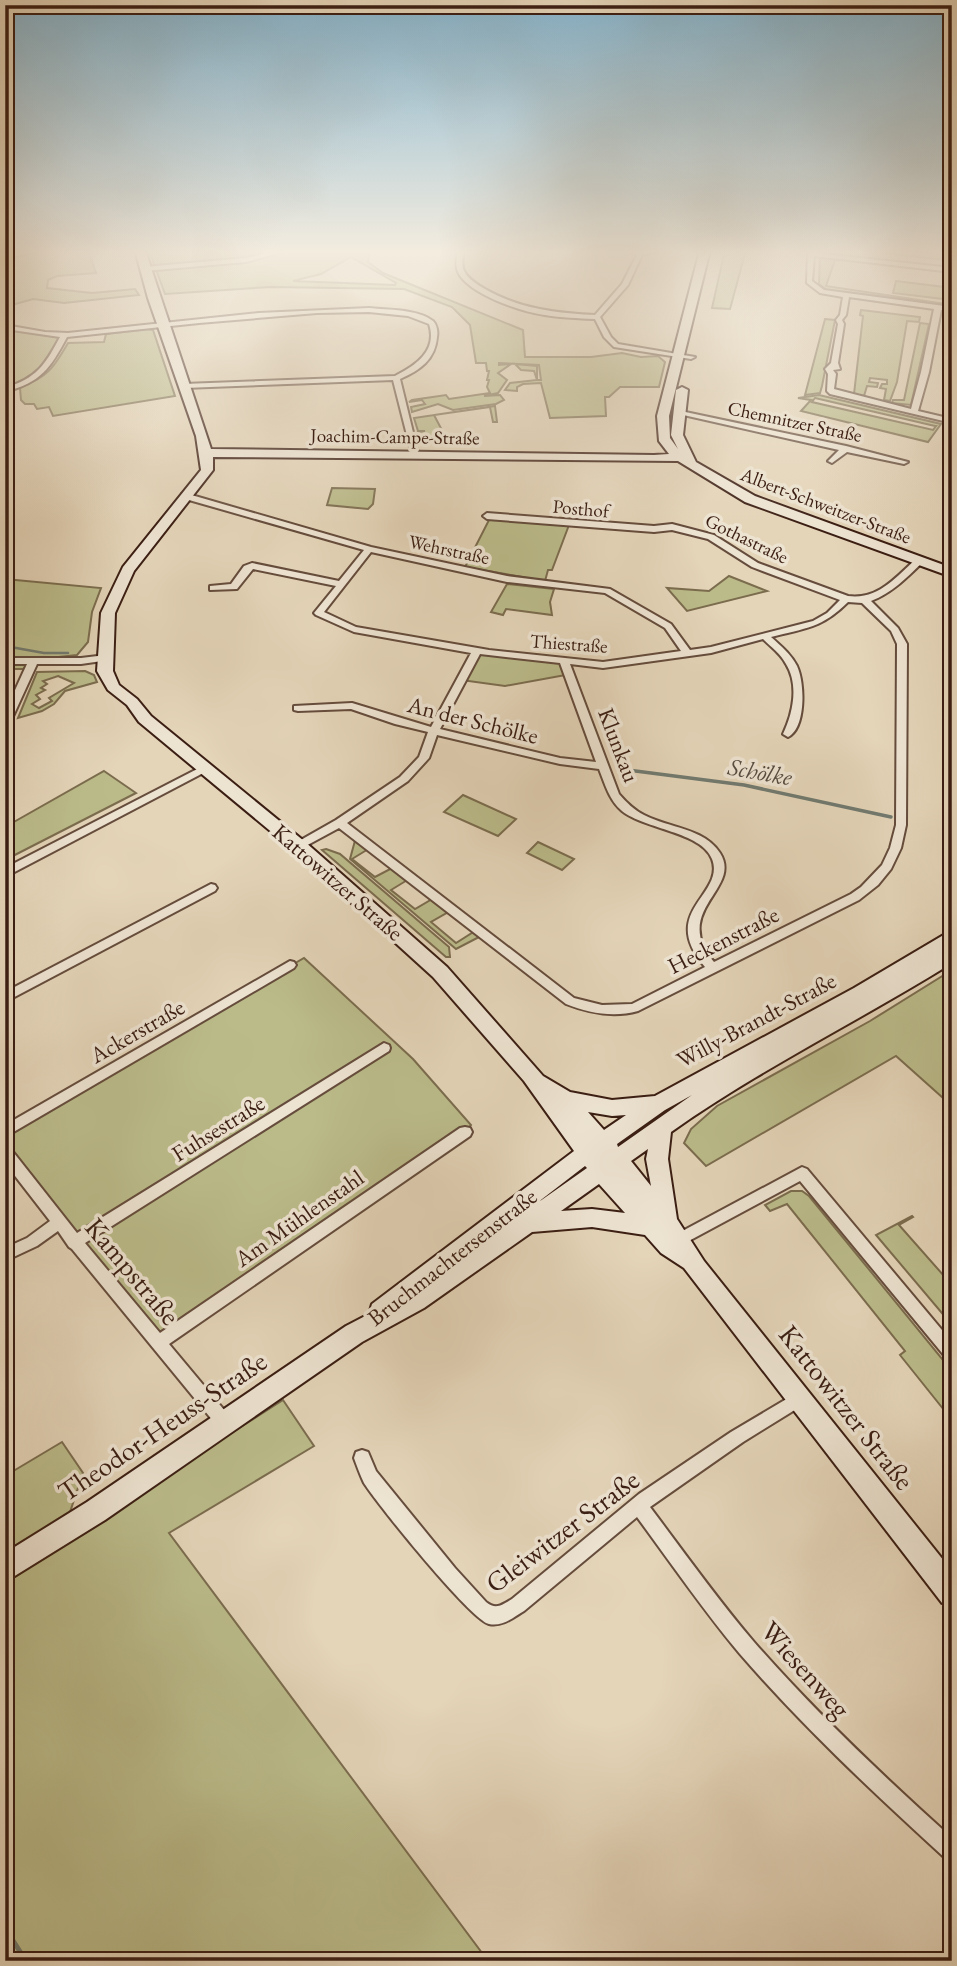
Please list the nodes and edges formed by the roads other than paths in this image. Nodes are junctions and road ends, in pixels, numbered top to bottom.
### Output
1 (61, 342) edge
2 (168, 342) edge
3 (432, 342) edge
4 (611, 342) edge
5 (688, 342) edge
6 (838, 342) edge
7 (930, 342) edge
8 (694, 343) dead end
9 (685, 357) junction
10 (396, 378) junction
11 (184, 386) junction
12 (5, 390) edge
13 (668, 403) junction
14 (679, 412) junction
15 (914, 412) junction
16 (952, 421) edge
17 (846, 448) junction
18 (205, 453) junction
19 (416, 455) junction
20 (682, 457) junction
21 (832, 461) dead end
22 (904, 462) dead end
23 (186, 496) junction
24 (487, 516) dead end
25 (672, 527) joint
26 (369, 549) junction
27 (919, 561) junction
28 (952, 573) edge
29 (341, 584) junction
30 (213, 588) dead end
31 (846, 599) junction
32 (865, 600) junction
33 (765, 636) junction
34 (477, 652) junction
35 (688, 654) junction
36 (105, 655) junction
37 (5, 661) edge
38 (564, 662) junction
39 (33, 663) junction
40 (603, 665) junction
41 (570, 674) junction
42 (298, 708) dead end
43 (5, 723) edge
44 (434, 730) junction
45 (788, 734) dead end
46 (603, 766) junction
47 (203, 769) junction
48 (341, 823) junction
49 (298, 845) junction
50 (5, 873) edge
51 (211, 888) dead end
52 (952, 937) edge
53 (952, 954) edge
54 (290, 965) dead end
55 (713, 969) junction
56 (5, 998) edge
57 (384, 1048) dead end
58 (531, 1075) junction
59 (565, 1099) junction
60 (658, 1104) junction
61 (661, 1129) junction
62 (5, 1132) edge
63 (465, 1132) dead end
64 (5, 1152) edge
65 (603, 1157) junction
66 (58, 1223) junction
67 (528, 1223) junction
68 (673, 1237) junction
69 (74, 1244) junction
70 (5, 1255) edge
71 (354, 1334) junction
72 (160, 1342) junction
73 (952, 1354) edge
74 (800, 1398) junction
75 (224, 1422) junction
76 (362, 1458) dead end
77 (639, 1506) junction
78 (5, 1569) edge
79 (952, 1593) edge
80 (952, 1851) edge

1 - 12 street
2 - 11 street, Kattowitzer Straße
3 - 10 street
4 - 9 street
5 - 9 street
6 - 15 street
7 - 15 street
8 - 9 street
9 - 13 street
9 - 14 street
10 - 11 street
10 - 19 street
11 - 18 street, Kattowitzer Straße
13 - 14 street
13 - 20 street
14 - 17 street, Chemnitzer Straße
14 - 20 street
15 - 16 street
17 - 21 street
17 - 22 street, Chemnitzer Straße
18 - 19 street, Joachim-Campe-Straße
18 - 23 street, Kattowitzer Straße
19 - 20 street, Joachim-Campe-Straße
20 - 27 street, Albert-Schweitzer-Straße
23 - 26 street, Wehrstraße
23 - 36 street, Kattowitzer Straße
24 - 25 street, Posthof
25 - 31 street, Gothastraße
26 - 29 street, Thiestraße
26 - 35 street, Wehrstraße
27 - 28 street, Albert-Schweitzer-Straße
27 - 32 street
29 - 30 street
29 - 34 street, Thiestraße
31 - 32 street
31 - 33 street, Thiestraße
32 - 55 street, Heckenstraße
33 - 35 street, Thiestraße
33 - 45 street
34 - 38 street, Thiestraße
34 - 44 street
35 - 40 street, Thiestraße
36 - 39 street
36 - 47 street, Kattowitzer Straße
37 - 39 street
38 - 40 street, Thiestraße
38 - 41 street, Klunkau
39 - 43 street
40 - 41 street
41 - 46 street, Klunkau
42 - 44 street, An der Schölke
44 - 46 street, An der Schölke
44 - 48 street
46 - 55 street, Klunkau
47 - 49 street, Kattowitzer Straße
47 - 50 street
48 - 49 street
48 - 55 street, Heckenstraße
49 - 58 street, Kattowitzer Straße
51 - 56 street
52 - 60 street, Willy-Brandt-Straße
53 - 61 street, Willy-Brandt-Straße
54 - 62 street, Ackerstraße
57 - 69 street, Fuhsestraße
58 - 59 street, Kattowitzer Straße
58 - 65 street, Kattowitzer Straße
59 - 60 street
59 - 65 street, Kattowitzer Straße
60 - 65 street, Willy-Brandt-Straße
61 - 65 street, Willy-Brandt-Straße
61 - 68 street
63 - 72 street, Am Mühlenstahl
64 - 66 street, Kampstraße
65 - 67 street, Bruchmachtersenstraße
65 - 68 street, Kattowitzer Straße
65 - 71 street, Bruchmachtersenstraße
66 - 69 street, Kampstraße
66 - 70 street
67 - 68 street
67 - 71 street, Bruchmachtersenstraße
68 - 73 street
68 - 74 street, Kattowitzer Straße
69 - 72 street, Kampstraße
71 - 75 street, Theodor-Heuss-Straße
72 - 75 street, Kampstraße
74 - 77 street, Gleiwitzer Straße
74 - 79 street, Kattowitzer Straße
75 - 78 street, Theodor-Heuss-Straße
76 - 77 street, Gleiwitzer Straße
77 - 80 street, Wiesenweg

